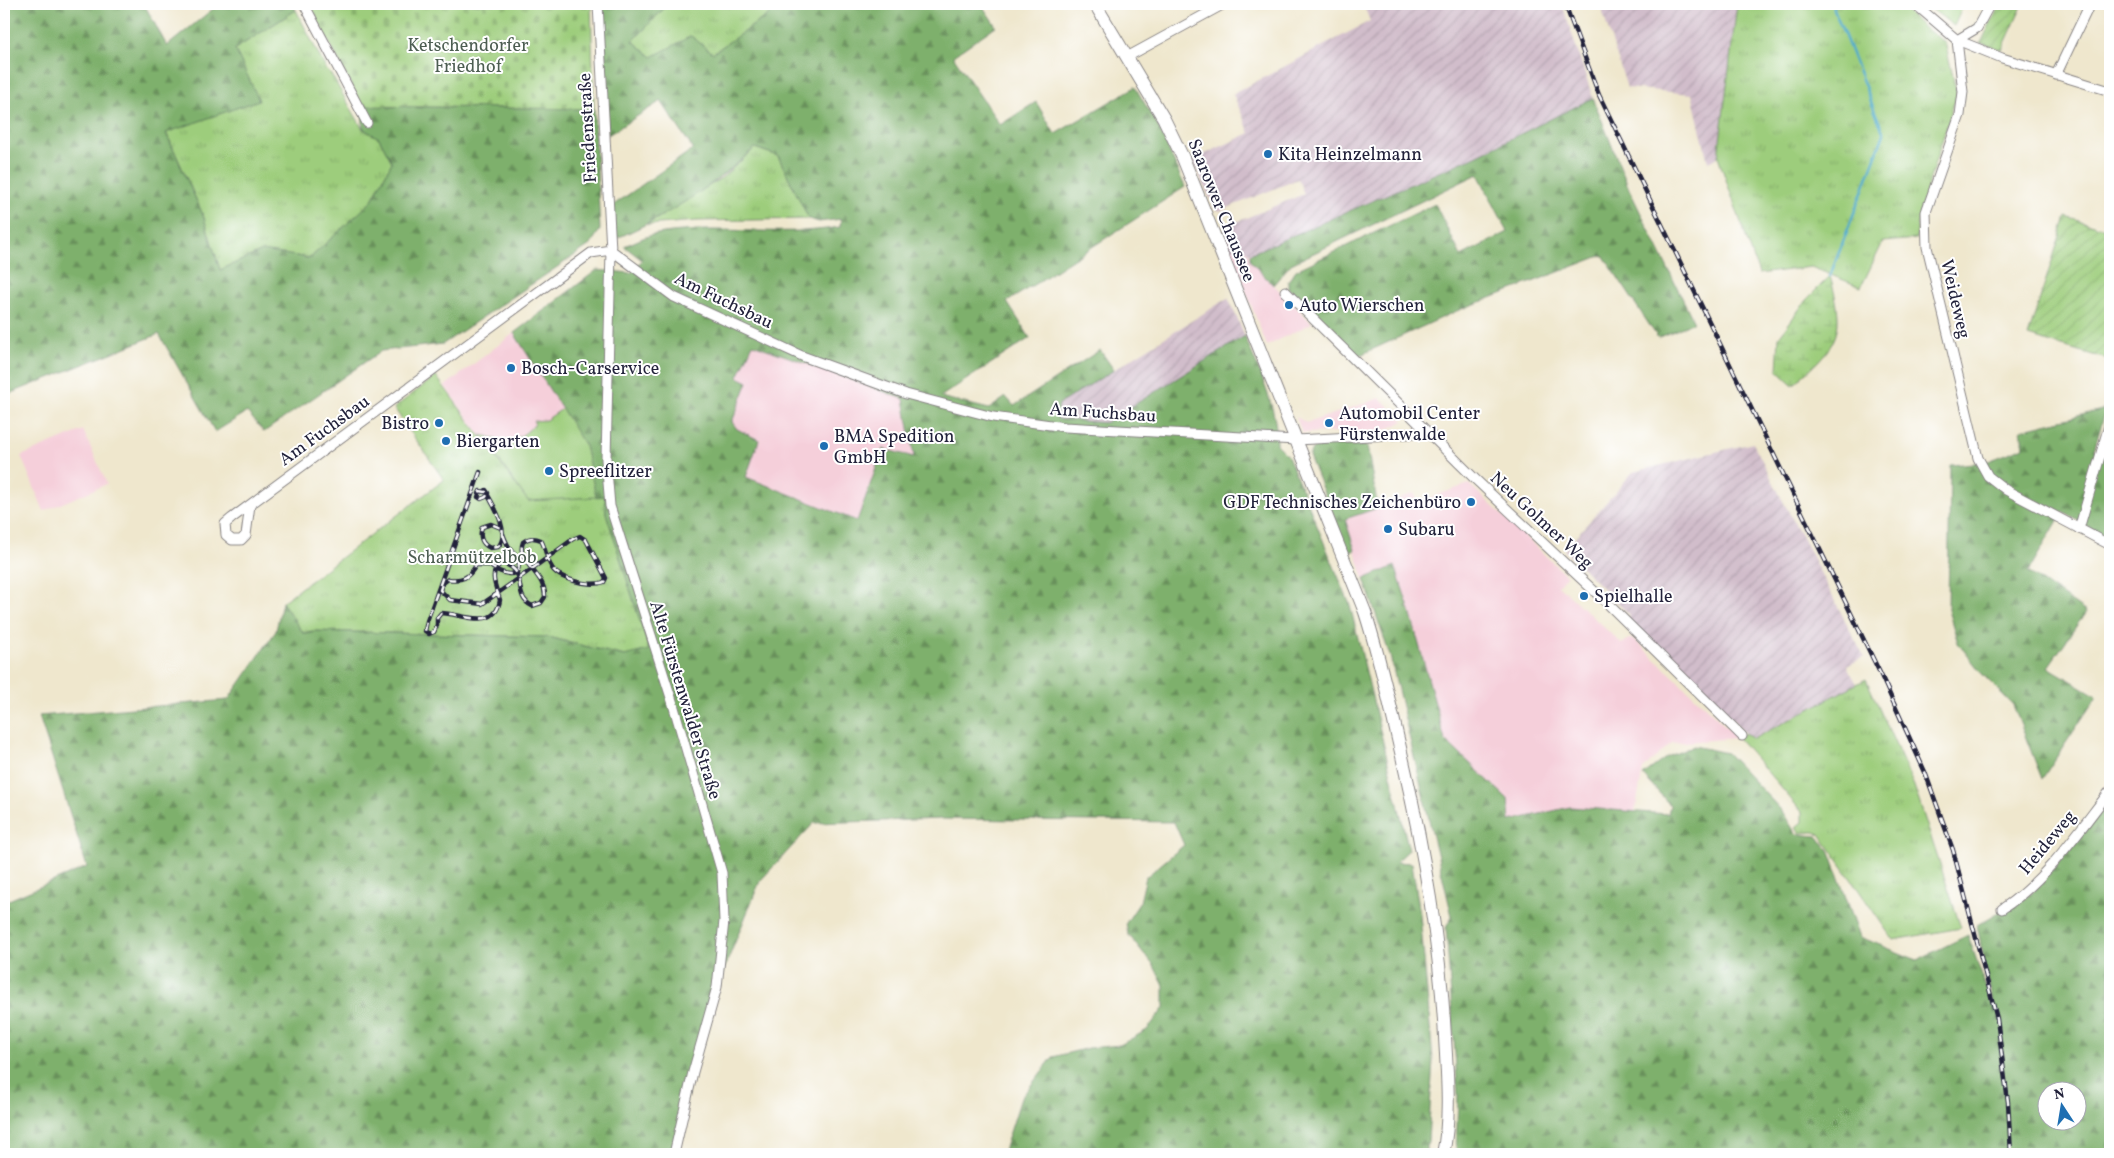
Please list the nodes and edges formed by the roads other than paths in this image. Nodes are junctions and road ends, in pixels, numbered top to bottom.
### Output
1 (304, 4) edge
2 (598, 4) edge
3 (1095, 4) edge
4 (1224, 4) edge
5 (1915, 4) edge
6 (1990, 4) edge
7 (2090, 4) edge
8 (1957, 40) junction
9 (1127, 57) junction
10 (2056, 75) junction
11 (2110, 90) edge
12 (367, 123) dead end
13 (611, 250) junction
14 (1285, 291) dead end
15 (2110, 422) edge
16 (1427, 433) junction
17 (1296, 440) junction
18 (250, 505) junction
19 (2079, 529) junction
20 (2110, 545) edge
21 (1742, 736) dead end
22 (2110, 790) edge
23 (2002, 909) dead end
24 (674, 1154) edge
25 (1443, 1154) edge

1 - 12 street
2 - 13 street, Friedenstraße
3 - 9 main road, Saarower Chaussee
4 - 9 street
5 - 8 street
6 - 8 street
7 - 10 street
8 - 10 street
8 - 19 street, Weideweg
9 - 17 main road, Saarower Chaussee
10 - 11 street
13 - 17 street, Am Fuchsbau
13 - 18 street, Am Fuchsbau
13 - 24 street, Alte Fürstenwalder Straße
14 - 16 street, Neu Golmer Weg
15 - 19 street
16 - 17 street
16 - 21 street, Neu Golmer Weg
17 - 25 main road, Saarower Chaussee
18 - 18 street, Am Fuchsbau
19 - 20 street, Weideweg
22 - 23 street, Heideweg

